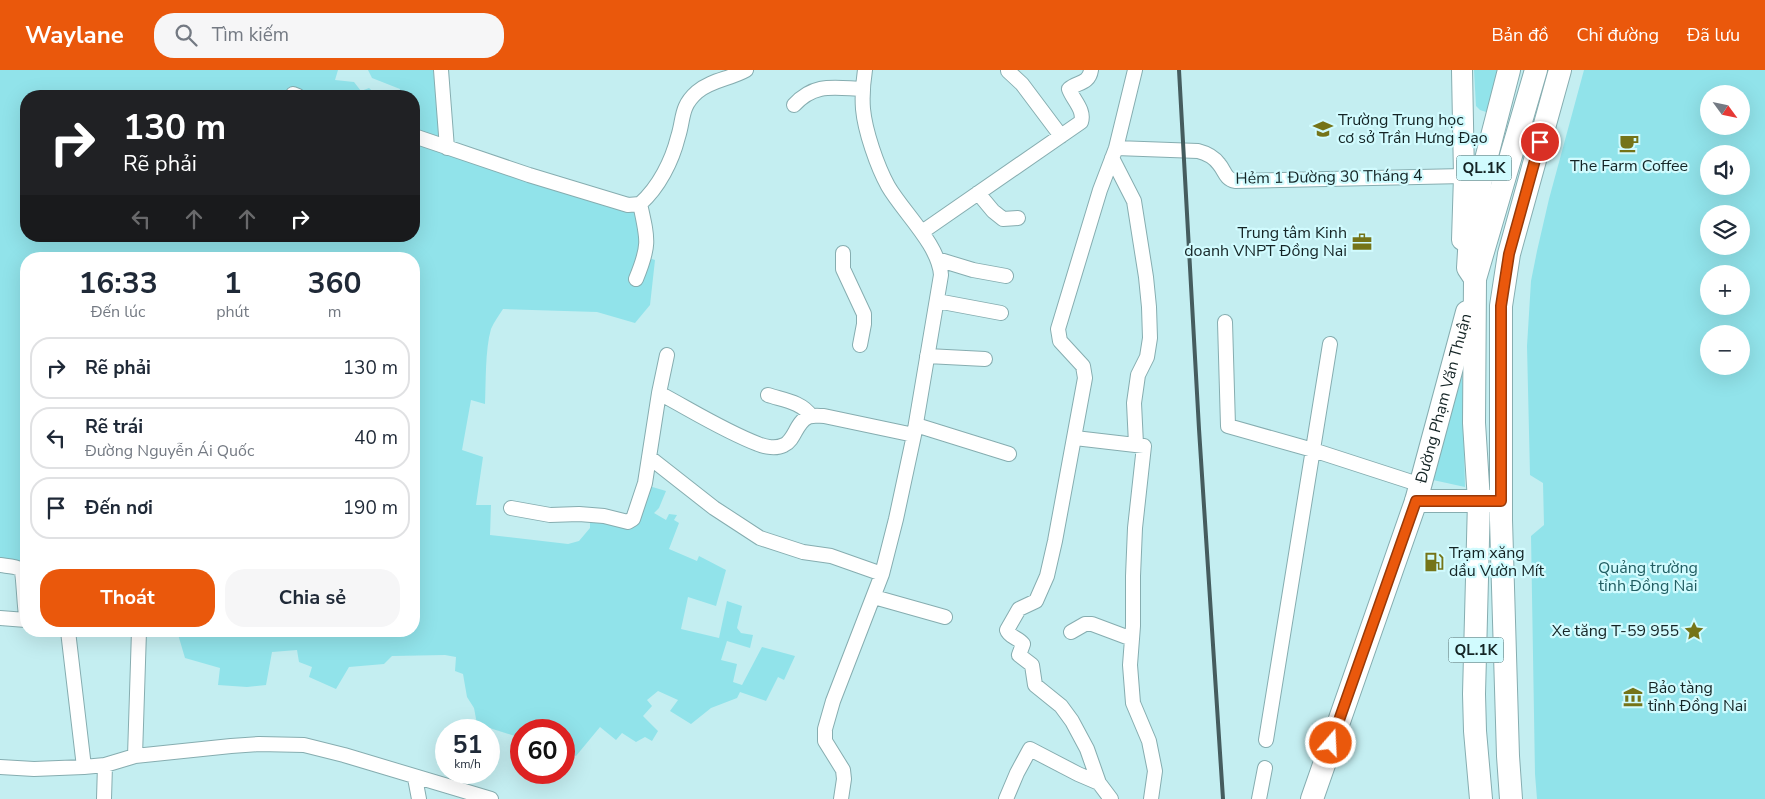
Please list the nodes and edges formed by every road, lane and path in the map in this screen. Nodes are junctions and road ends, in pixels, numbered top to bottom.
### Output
1 (441, 70) edge
2 (746, 70) edge
3 (865, 70) edge
4 (1091, 70) edge
5 (1135, 70) edge
6 (1462, 70) edge
7 (1509, 70) edge
8 (1536, 70) edge
9 (1560, 70) edge
10 (1008, 71) dead end
11 (863, 89) junction
12 (794, 105) dead end
13 (1061, 136) junction
14 (420, 138) edge
15 (448, 148) junction
16 (1114, 153) junction
17 (1473, 175) junction
18 (978, 192) junction
19 (640, 204) junction
20 (1018, 218) dead end
21 (922, 232) junction
22 (843, 252) dead end
23 (937, 259) junction
24 (1472, 274) junction
25 (1006, 276) dead end
26 (636, 279) dead end
27 (937, 301) junction
28 (1001, 313) dead end
29 (1225, 322) dead end
30 (1330, 344) dead end
31 (860, 345) dead end
32 (667, 355) dead end
33 (927, 356) junction
34 (985, 359) dead end
35 (659, 393) junction
36 (768, 396) dead end
37 (811, 416) junction
38 (915, 430) junction
39 (1075, 438) junction
40 (1136, 444) junction
41 (1313, 450) junction
42 (1009, 454) dead end
43 (649, 457) junction
44 (1418, 493) junction
45 (1490, 501) junction
46 (512, 508) dead end
47 (0, 565) edge
48 (20, 570) edge
49 (882, 574) junction
50 (874, 597) junction
51 (944, 617) dead end
52 (0, 618) edge
53 (20, 620) edge
54 (1071, 632) dead end
55 (69, 637) edge
56 (139, 637) edge
57 (1132, 639) junction
58 (1266, 740) dead end
59 (135, 756) junction
60 (104, 765) junction
61 (84, 766) junction
62 (0, 767) edge
63 (1265, 768) dead end
64 (415, 778) junction
65 (1099, 783) junction
66 (104, 799) edge
67 (419, 799) edge
68 (491, 799) edge
69 (841, 799) edge
70 (1006, 799) edge
71 (1110, 799) edge
72 (1151, 799) edge
73 (1259, 799) edge
74 (1312, 799) edge
75 (1481, 799) edge
76 (1511, 799) edge

1 - 15 street
2 - 19 street
3 - 11 street
4 - 13 street
5 - 16 street
6 - 17 main road
7 - 17 main road, QL.1K
8 - 24 main road, QL.1K
9 - 45 main road, QL.1K
10 - 13 street
11 - 12 street
11 - 21 street
13 - 18 street
14 - 15 street
15 - 19 street
16 - 17 street, Hẻm 1 Đường 30 Tháng 4
16 - 39 street
16 - 40 street
17 - 24 main road, QL.1K
18 - 20 street
18 - 21 street
19 - 26 street
21 - 23 street
22 - 31 street
23 - 25 street
23 - 27 street
24 - 44 main road, Đường Phạm Văn Thuận
24 - 45 main road, QL.1K
27 - 28 street
27 - 33 street
29 - 41 street
30 - 41 street
32 - 35 street
33 - 34 street
33 - 38 street
35 - 37 street
35 - 43 street
36 - 37 street
37 - 38 street
38 - 42 street
38 - 49 street
39 - 40 street
39 - 65 street
40 - 57 street
41 - 44 street
41 - 58 street
43 - 46 street
43 - 49 street
44 - 45 main road
44 - 74 main road, Đường Phạm Văn Thuận
45 - 75 main road, QL.1K
45 - 76 main road, QL.1K
47 - 48 street
49 - 50 street
50 - 51 street
50 - 69 street
52 - 53 street
54 - 57 street
55 - 61 street
56 - 59 street
57 - 72 street
59 - 60 street
59 - 64 street
60 - 61 street
60 - 66 street
61 - 62 street
63 - 73 street
64 - 67 street
64 - 68 street
65 - 70 street
65 - 71 street

